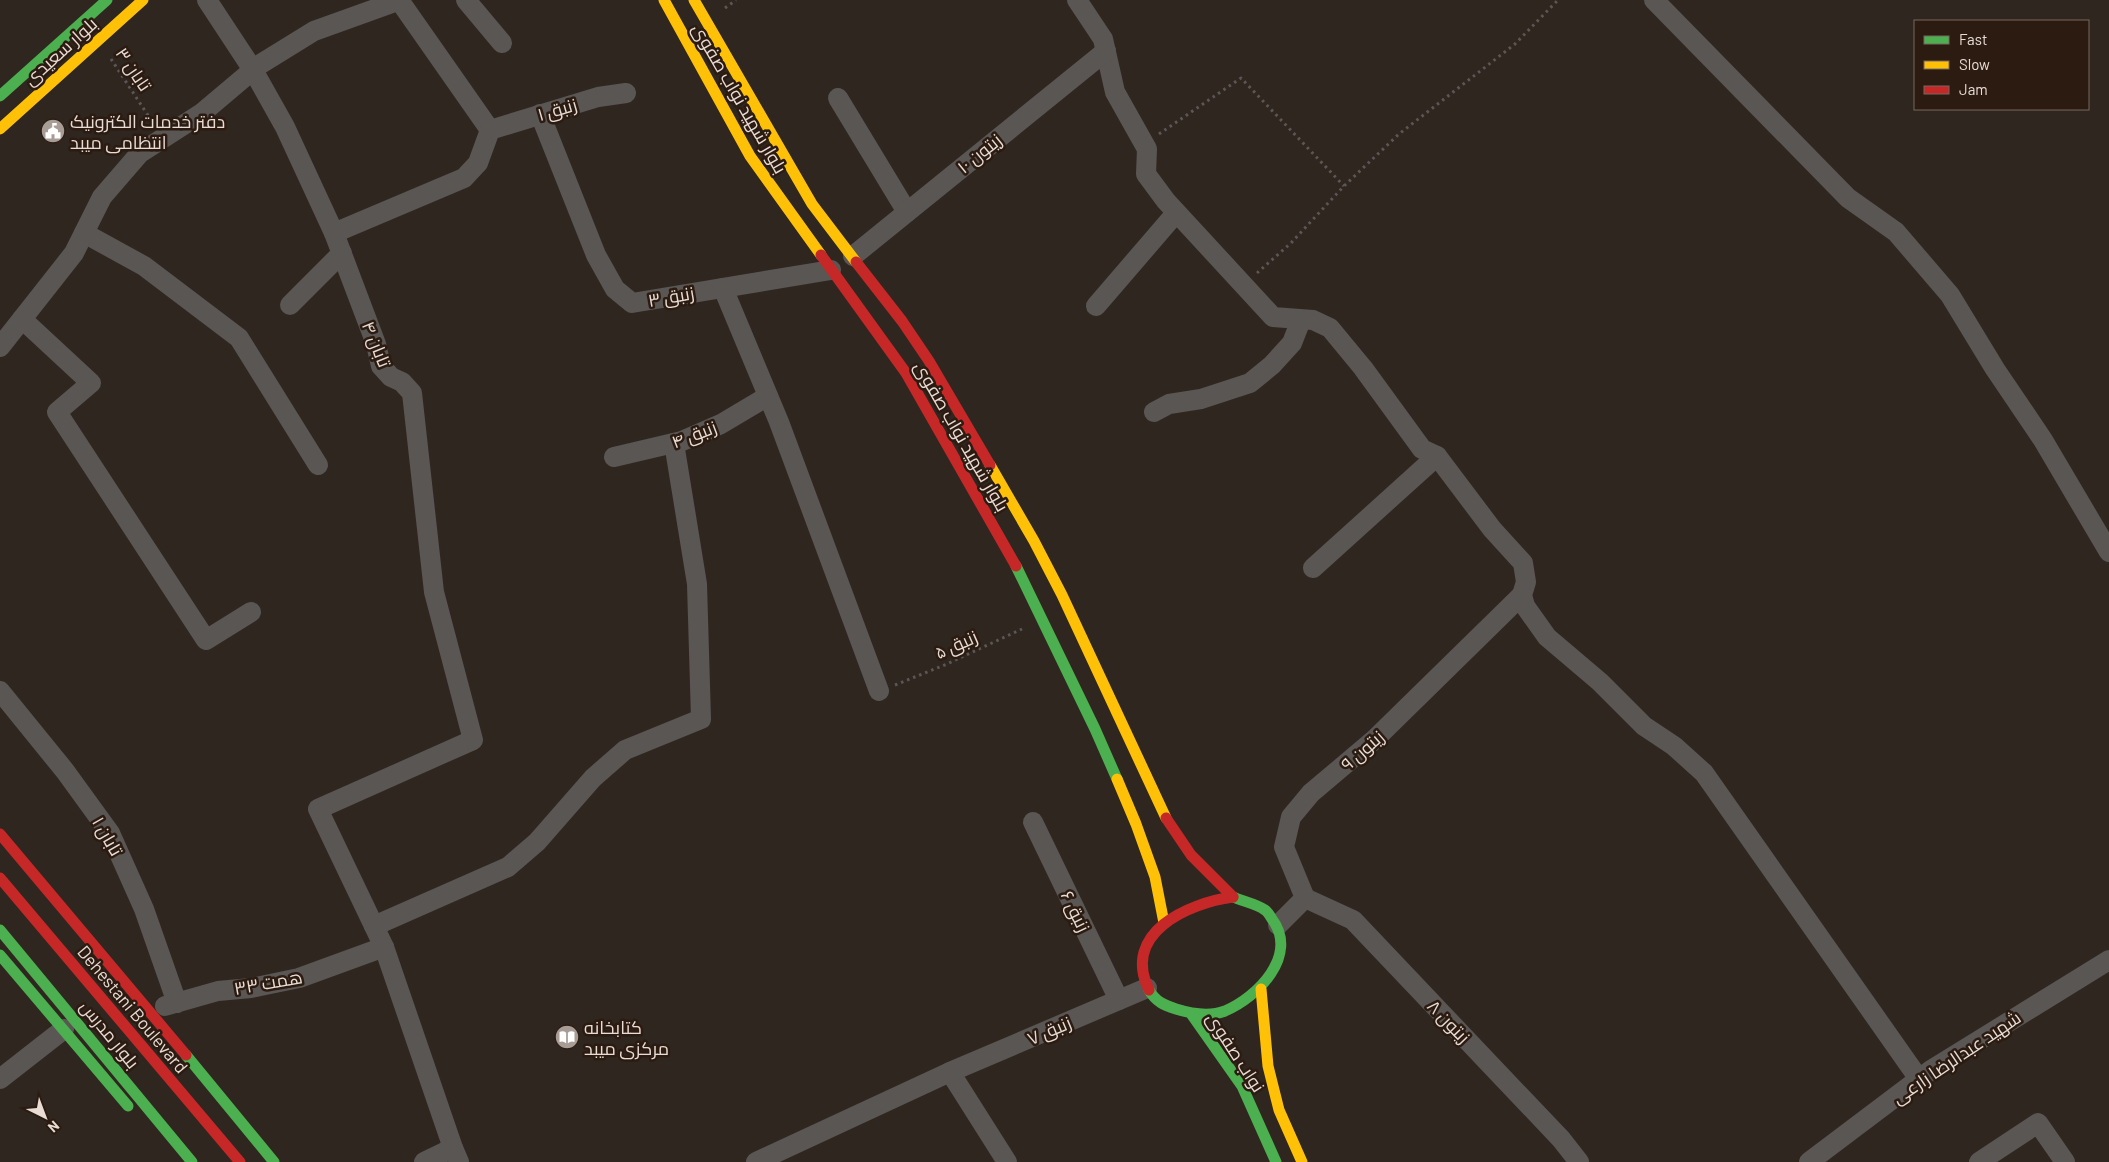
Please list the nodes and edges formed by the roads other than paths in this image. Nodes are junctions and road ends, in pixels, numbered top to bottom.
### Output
1 (107, 0) edge
2 (143, 0) edge
3 (207, 0) edge
4 (399, 0) edge
5 (466, 0) edge
6 (664, 0) edge
7 (694, 0) edge
8 (1077, 0) edge
9 (1654, 0) edge
10 (502, 43) dead end
11 (1106, 51) junction
12 (253, 70) junction
13 (626, 93) dead end
14 (0, 96) edge
15 (838, 98) dead end
16 (540, 114) junction
17 (0, 129) edge
18 (490, 130) junction
19 (812, 204) junction
20 (907, 212) junction
21 (1176, 212) junction
22 (792, 216) junction
23 (84, 233) junction
24 (334, 233) junction
25 (342, 254) junction
26 (853, 256) junction
27 (831, 270) junction
28 (723, 288) junction
29 (290, 305) dead end
30 (1096, 306) dead end
31 (22, 319) junction
32 (1301, 320) junction
33 (0, 347) edge
34 (768, 396) junction
35 (1154, 412) dead end
36 (674, 443) junction
37 (1437, 456) junction
38 (614, 457) dead end
39 (318, 465) dead end
40 (2109, 552) edge
41 (1313, 568) dead end
42 (1522, 595) junction
43 (251, 612) dead end
44 (879, 691) road end
45 (0, 692) edge
46 (1033, 822) dead end
47 (0, 834) edge
48 (0, 878) edge
49 (1233, 897) junction
50 (1306, 898) junction
51 (1164, 923) junction
52 (1278, 925) junction
53 (374, 926) junction
54 (0, 930) edge
55 (384, 947) junction
56 (0, 955) edge
57 (2109, 960) edge
58 (1147, 988) junction
59 (1261, 989) junction
60 (1119, 1000) junction
61 (177, 1003) junction
62 (1192, 1016) junction
63 (136, 1018) junction
64 (64, 1029) junction
65 (950, 1072) junction
66 (0, 1079) edge
67 (1919, 1079) junction
68 (138, 1117) dead end
69 (456, 1155) edge
70 (1004, 1161) edge
71 (192, 1162) edge
72 (240, 1162) edge
73 (274, 1162) edge
74 (424, 1162) edge
75 (756, 1162) edge
76 (1276, 1162) edge
77 (1302, 1162) edge
78 (1579, 1162) edge
79 (1809, 1162) edge
80 (1980, 1162) edge
81 (2065, 1162) edge

1 - 14 main road, بلوار سعیدی
2 - 17 main road, بلوار سعیدی
3 - 12 street, تابان ۴
4 - 12 street
4 - 18 street
5 - 10 street
6 - 22 main road, بلوار شهید نواب صفوی
7 - 19 main road, بلوار شهید نواب صفوی
8 - 11 street
9 - 40 street
11 - 20 street, زیتون ۱۰
11 - 21 street
12 - 23 street
12 - 24 street, تابان ۴
13 - 16 street, زنبق ۱
15 - 20 street
16 - 18 street, زنبق ۱
16 - 28 street, زنبق ۳
18 - 24 street
19 - 22 main road
19 - 26 main road, بلوار شهید نواب صفوی
20 - 26 street, زیتون ۱۰
21 - 30 street
21 - 32 street
22 - 27 main road, بلوار شهید نواب صفوی
23 - 31 street
23 - 39 street
24 - 25 street, تابان ۴
25 - 29 street
25 - 53 street, تابان ۴
26 - 49 main road, بلوار شهید نواب صفوی
27 - 28 street, زنبق ۳
27 - 51 main road, بلوار شهید نواب صفوی
28 - 34 street
31 - 33 street
31 - 43 street
32 - 35 street
32 - 37 street
34 - 36 street, زنبق ۴
34 - 44 street
36 - 38 street, زنبق ۴
36 - 53 street
37 - 41 street
37 - 42 street
42 - 50 street, زیتون ۹
42 - 67 street
45 - 61 street, تابان ۱
46 - 60 street, زنبق ۶
47 - 63 main road
48 - 63 main road, Dehestani Boulevard
49 - 51 main road
49 - 52 main road
50 - 52 street
50 - 78 street, زیتون ۸
51 - 58 main road
52 - 59 main road
53 - 55 street
54 - 71 main road, بلوار مدرس
55 - 61 street, همت ۳۳
55 - 69 street
56 - 64 main road
57 - 67 street, شهید عبدالرضا زارعی
58 - 60 street, زنبق ۷
58 - 62 main road
59 - 62 main road
59 - 77 main road, نواب صفوی
60 - 65 street, زنبق ۷
61 - 63 street, همت ۳۳
62 - 76 main road, نواب صفوی
63 - 72 main road, Dehestani Boulevard
63 - 73 main road
64 - 66 street
64 - 68 main road
65 - 70 street
65 - 75 street, زنبق ۷
67 - 79 street, شهید عبدالرضا زارعی
69 - 74 street
80 - 81 street

